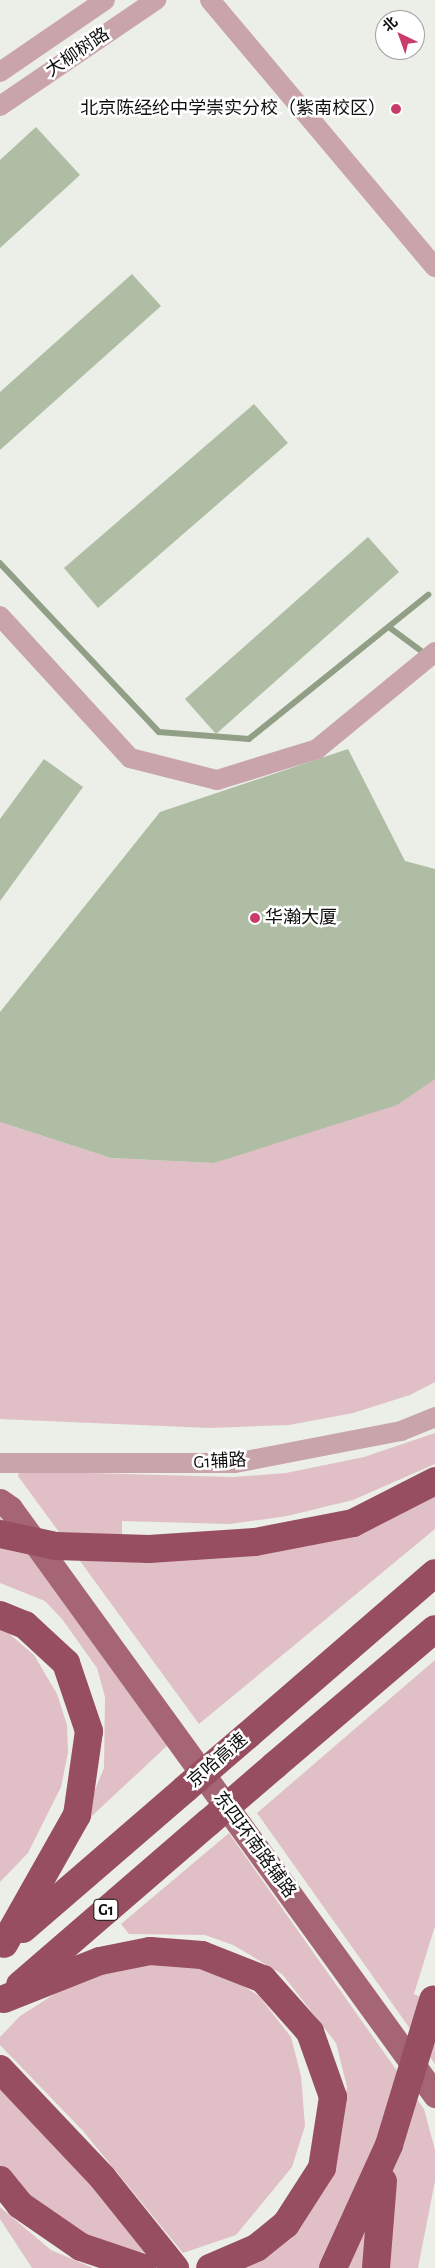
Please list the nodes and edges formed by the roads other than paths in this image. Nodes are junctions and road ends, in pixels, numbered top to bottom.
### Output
1 (105, 0) edge
2 (156, 0) edge
3 (210, 0) edge
4 (0, 72) edge
5 (0, 106) edge
6 (435, 267) edge
7 (0, 616) edge
8 (435, 652) edge
9 (435, 1417) edge
10 (0, 1463) edge
11 (435, 1481) edge
12 (0, 1501) edge
13 (0, 1534) edge
14 (0, 1545) edge
15 (56, 1546) junction
16 (435, 1573) edge
17 (0, 1615) edge
18 (435, 1628) edge
19 (2, 1946) edge
20 (434, 1997) edge
21 (2, 2001) edge
22 (0, 2069) edge
23 (435, 2095) edge
24 (389, 2145) junction
25 (0, 2180) edge
26 (216, 2267) edge
27 (143, 2268) edge
28 (175, 2268) edge
29 (333, 2268) edge
30 (376, 2268) edge

1 - 4 street, 大柳树路
2 - 5 street, 大柳树路
3 - 6 street
7 - 8 street
9 - 10 street, G1辅路
11 - 15 highway
12 - 23 main road, 东四环南路辅路
13 - 15 highway, bridge
14 - 15 highway, bridge
16 - 19 highway, 京哈高速 / G1, bridge
17 - 19 highway
18 - 21 highway, G1, bridge
20 - 24 highway, bridge
21 - 26 highway
22 - 28 highway
24 - 29 highway
24 - 30 highway
25 - 27 highway

